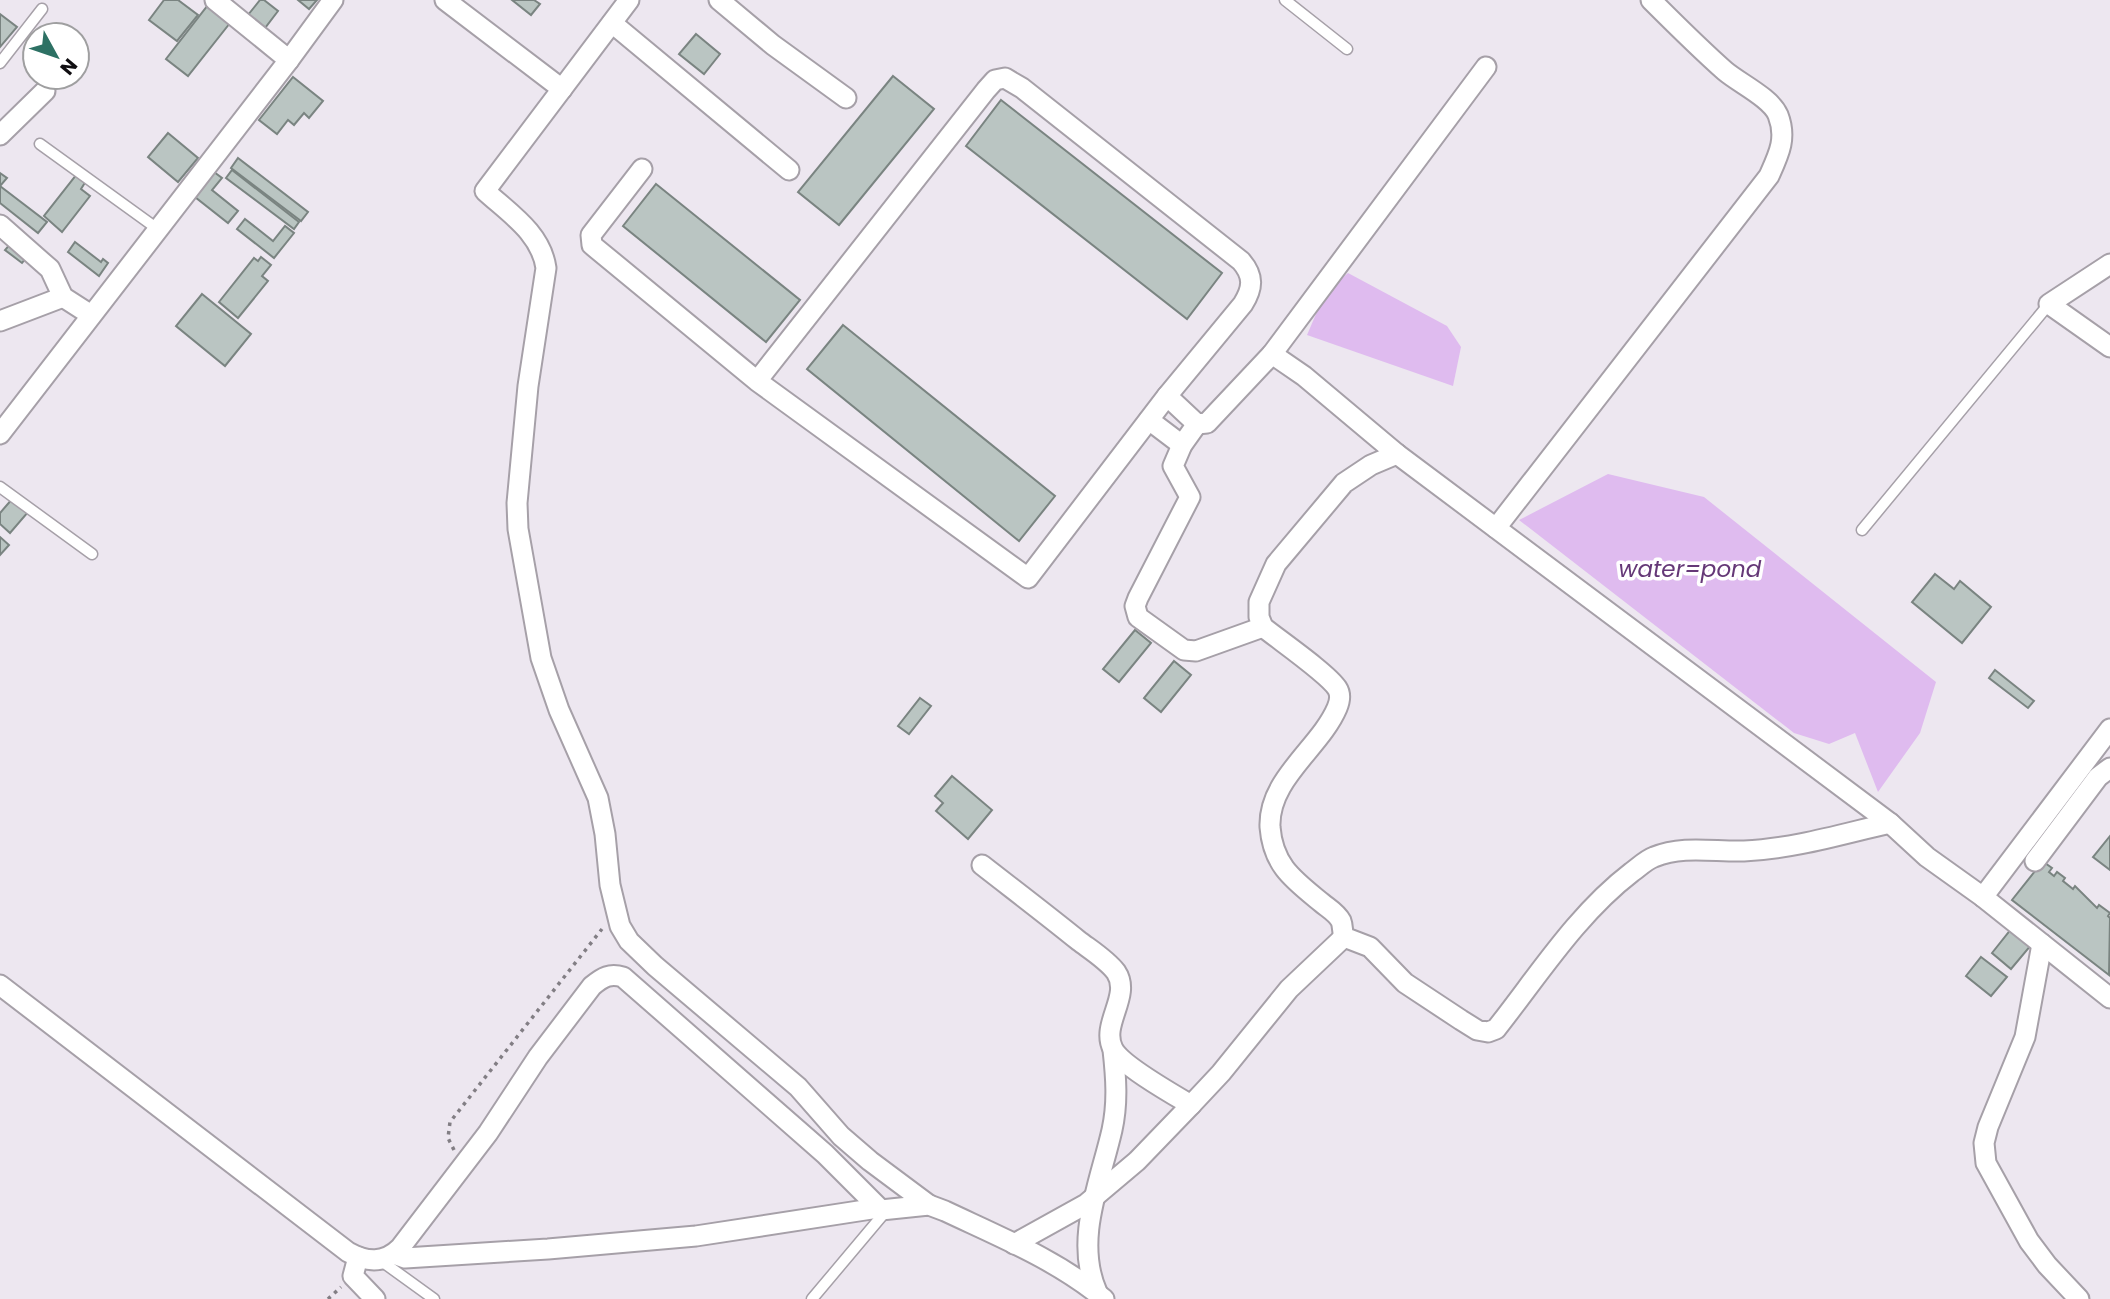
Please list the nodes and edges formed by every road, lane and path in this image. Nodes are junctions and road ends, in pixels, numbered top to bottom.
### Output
1 (215, 0) edge
2 (333, 0) edge
3 (445, 0) edge
4 (629, 0) edge
5 (719, 0) edge
6 (1285, 0) edge
7 (1651, 0) edge
8 (42, 9) dead end
9 (612, 23) junction
10 (1348, 49) dead end
11 (289, 60) junction
12 (0, 63) edge
13 (1486, 67) dead end
14 (562, 89) junction
15 (45, 92) dead end
16 (846, 98) dead end
17 (0, 135) edge
18 (40, 144) dead end
19 (642, 169) dead end
20 (789, 170) dead end
21 (0, 225) edge
22 (159, 230) junction
23 (2110, 264) edge
24 (63, 297) junction
25 (2049, 304) junction
26 (91, 315) junction
27 (0, 321) edge
28 (2110, 347) edge
29 (1272, 354) junction
30 (757, 381) junction
31 (1167, 396) junction
32 (1149, 420) junction
33 (1196, 424) junction
34 (0, 433) edge
35 (1182, 445) junction
36 (1397, 454) junction
37 (0, 487) edge
38 (1496, 528) junction
39 (1862, 530) dead end
40 (92, 554) dead end
41 (1263, 627) junction
42 (2110, 729) edge
43 (2110, 768) edge
44 (1890, 823) junction
45 (2035, 862) dead end
46 (982, 865) dead end
47 (1983, 897) junction
48 (615, 912) junction
49 (1344, 937) junction
50 (2042, 944) junction
51 (0, 985) edge
52 (2110, 998) edge
53 (1113, 1050) junction
54 (1191, 1105) junction
55 (461, 1168) junction
56 (1094, 1197) junction
57 (929, 1205) junction
58 (882, 1209) junction
59 (1014, 1244) junction
60 (358, 1257) junction
61 (387, 1257) junction
62 (1101, 1296) edge
63 (375, 1299) edge
64 (434, 1299) edge
65 (812, 1299) edge
66 (2078, 1299) edge

1 - 11 street
2 - 11 street
3 - 14 street
4 - 9 street
5 - 16 street
6 - 10 lane
7 - 38 street
8 - 12 lane
9 - 14 street
9 - 20 street
11 - 22 street
13 - 29 street
14 - 48 street
15 - 17 street
18 - 22 lane
19 - 30 street
21 - 24 street
22 - 26 street
23 - 25 street
24 - 26 street
24 - 27 street
25 - 28 street
25 - 39 lane
26 - 34 street
29 - 33 street
29 - 36 street
30 - 31 street
30 - 32 street
31 - 32 street
31 - 33 street
32 - 35 street
33 - 35 street
35 - 41 street
36 - 38 street
36 - 41 street
37 - 40 lane
38 - 44 street
41 - 49 street
42 - 47 street
43 - 45 street
44 - 47 street
44 - 49 street
46 - 53 street
47 - 50 street
48 - 55 path
48 - 57 street
49 - 54 street
50 - 52 street
50 - 66 street
51 - 60 street
53 - 54 street
53 - 56 street
54 - 56 street
55 - 58 street
55 - 61 street
56 - 59 street
56 - 62 street
57 - 58 street
57 - 59 street
58 - 61 street
58 - 65 lane
59 - 62 street
60 - 61 street
60 - 63 street
61 - 64 lane

